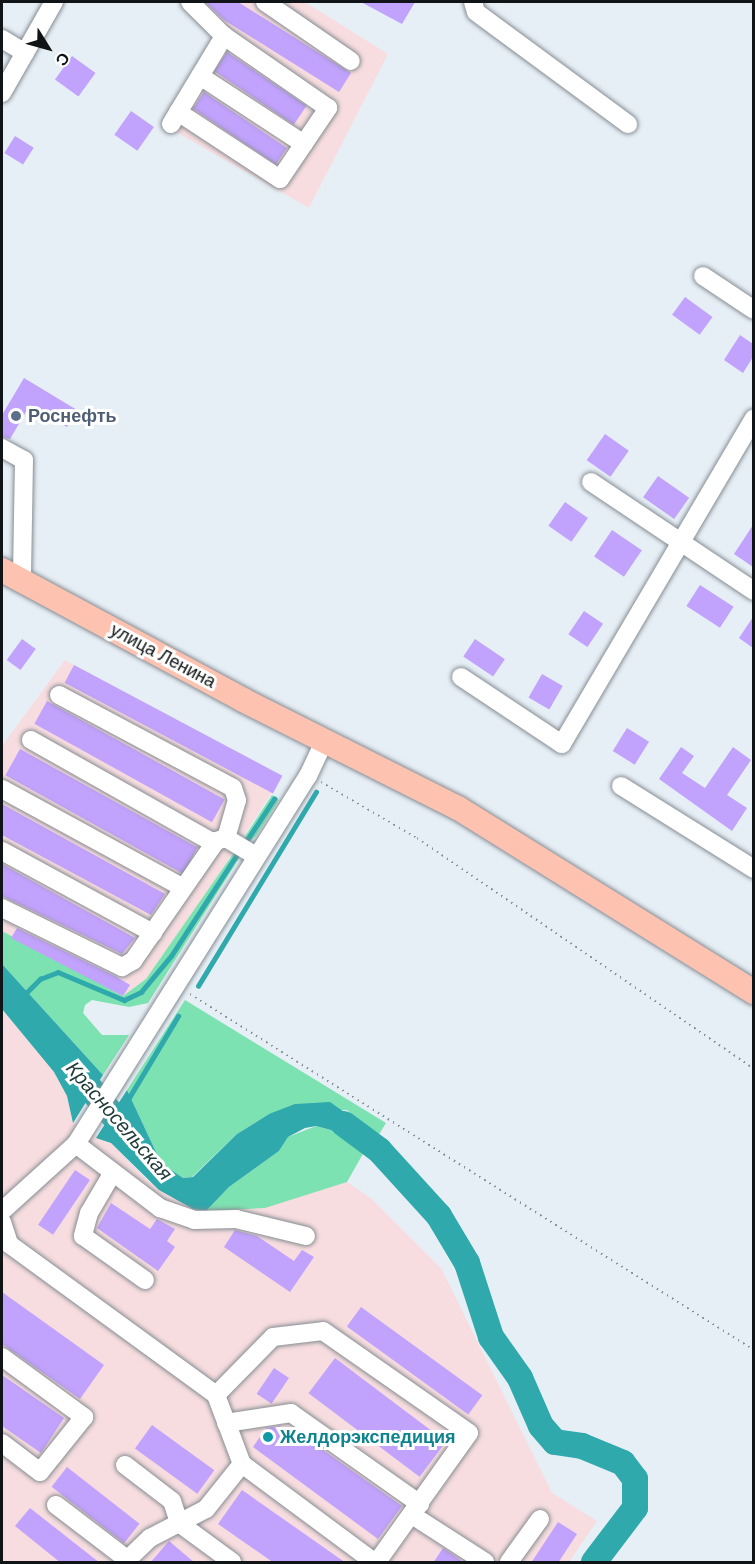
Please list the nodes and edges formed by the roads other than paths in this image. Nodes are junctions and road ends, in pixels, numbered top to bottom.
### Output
1 (54, 2) edge
2 (190, 2) edge
3 (265, 2) edge
4 (473, 2) edge
5 (224, 36) junction
6 (2, 39) edge
7 (26, 53) junction
8 (351, 61) dead end
9 (200, 76) junction
10 (2, 93) edge
11 (628, 124) dead end
12 (304, 144) junction
13 (703, 276) dead end
14 (753, 310) edge
15 (753, 418) edge
16 (2, 448) edge
17 (591, 482) dead end
18 (681, 544) junction
19 (12, 575) edge
20 (753, 591) edge
21 (461, 677) dead end
22 (59, 695) dead end
23 (31, 740) dead end
24 (325, 740) junction
25 (621, 786) dead end
26 (2, 789) edge
27 (220, 840) junction
28 (2, 851) edge
29 (256, 856) junction
30 (753, 869) edge
31 (182, 887) junction
32 (2, 908) edge
33 (153, 933) junction
34 (753, 993) edge
35 (80, 1138) junction
36 (112, 1174) junction
37 (2, 1211) edge
38 (2, 1222) edge
39 (306, 1236) dead end
40 (145, 1280) dead end
41 (2, 1357) edge
42 (216, 1395) junction
43 (226, 1423) junction
44 (2, 1443) edge
45 (242, 1464) junction
46 (125, 1465) dead end
47 (56, 1505) dead end
48 (416, 1510) junction
49 (540, 1519) dead end
50 (179, 1523) junction
51 (127, 1561) edge
52 (232, 1563) edge
53 (375, 1563) edge
54 (485, 1563) edge
55 (509, 1563) edge

1 - 7 street
2 - 5 street
3 - 8 street
4 - 11 street
5 - 9 street
5 - 12 street
6 - 7 street
7 - 10 street
9 - 12 street
9 - 12 street
13 - 14 street
15 - 18 street
16 - 19 street
17 - 18 street
18 - 20 street
18 - 21 street
19 - 24 main road, улица Ленина
22 - 27 street
23 - 27 street
24 - 29 street
24 - 34 main road, улица Ленина
25 - 30 street
26 - 31 street
27 - 29 street
27 - 31 street
28 - 33 street
29 - 35 street
31 - 33 street
32 - 33 street
35 - 36 street
35 - 37 street
36 - 39 street
36 - 40 street
38 - 42 street
41 - 44 street
42 - 43 street
42 - 48 street
43 - 45 street
43 - 48 street
45 - 50 street
45 - 53 street
46 - 50 street
47 - 51 street
48 - 53 street
48 - 54 street
49 - 55 street
50 - 51 street
50 - 52 street

